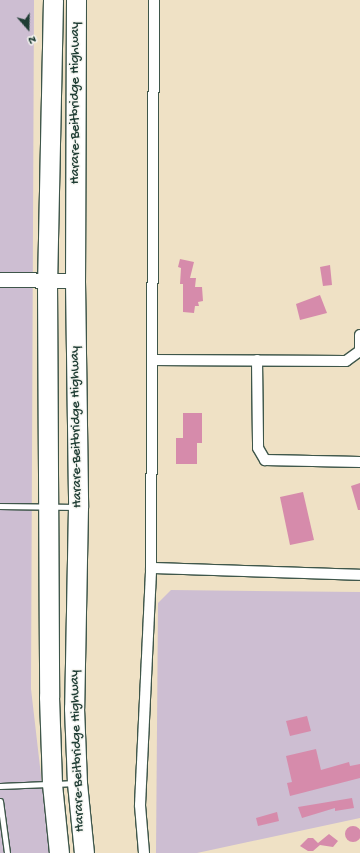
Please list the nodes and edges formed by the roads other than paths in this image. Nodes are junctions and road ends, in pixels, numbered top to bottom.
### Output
1 (53, 0) edge
2 (76, 0) edge
3 (154, 0) edge
4 (0, 280) edge
5 (47, 281) junction
6 (74, 281) junction
7 (360, 335) edge
8 (152, 360) junction
9 (257, 360) junction
10 (360, 462) edge
11 (48, 505) junction
12 (0, 506) edge
13 (78, 507) junction
14 (151, 568) junction
15 (360, 575) edge
16 (77, 783) junction
17 (52, 784) junction
18 (0, 786) edge
19 (0, 801) edge
20 (7, 853) edge
21 (59, 853) edge
22 (84, 853) edge
23 (144, 853) edge

1 - 5 highway, Harare-Beitbridge Highway
2 - 6 highway, Harare-Beitbridge Highway
3 - 8 street
4 - 5 street
5 - 6 street
5 - 11 highway, Harare-Beitbridge Highway
6 - 13 highway, Harare-Beitbridge Highway
7 - 9 street
8 - 9 street
8 - 14 street
9 - 10 street
11 - 12 lane
11 - 13 lane
11 - 17 highway, Harare-Beitbridge Highway
13 - 16 highway, Harare-Beitbridge Highway
14 - 15 street
14 - 23 street
16 - 17 lane
16 - 22 highway, Harare-Beitbridge Highway
17 - 18 lane
17 - 21 highway, Harare-Beitbridge Highway
19 - 20 lane

